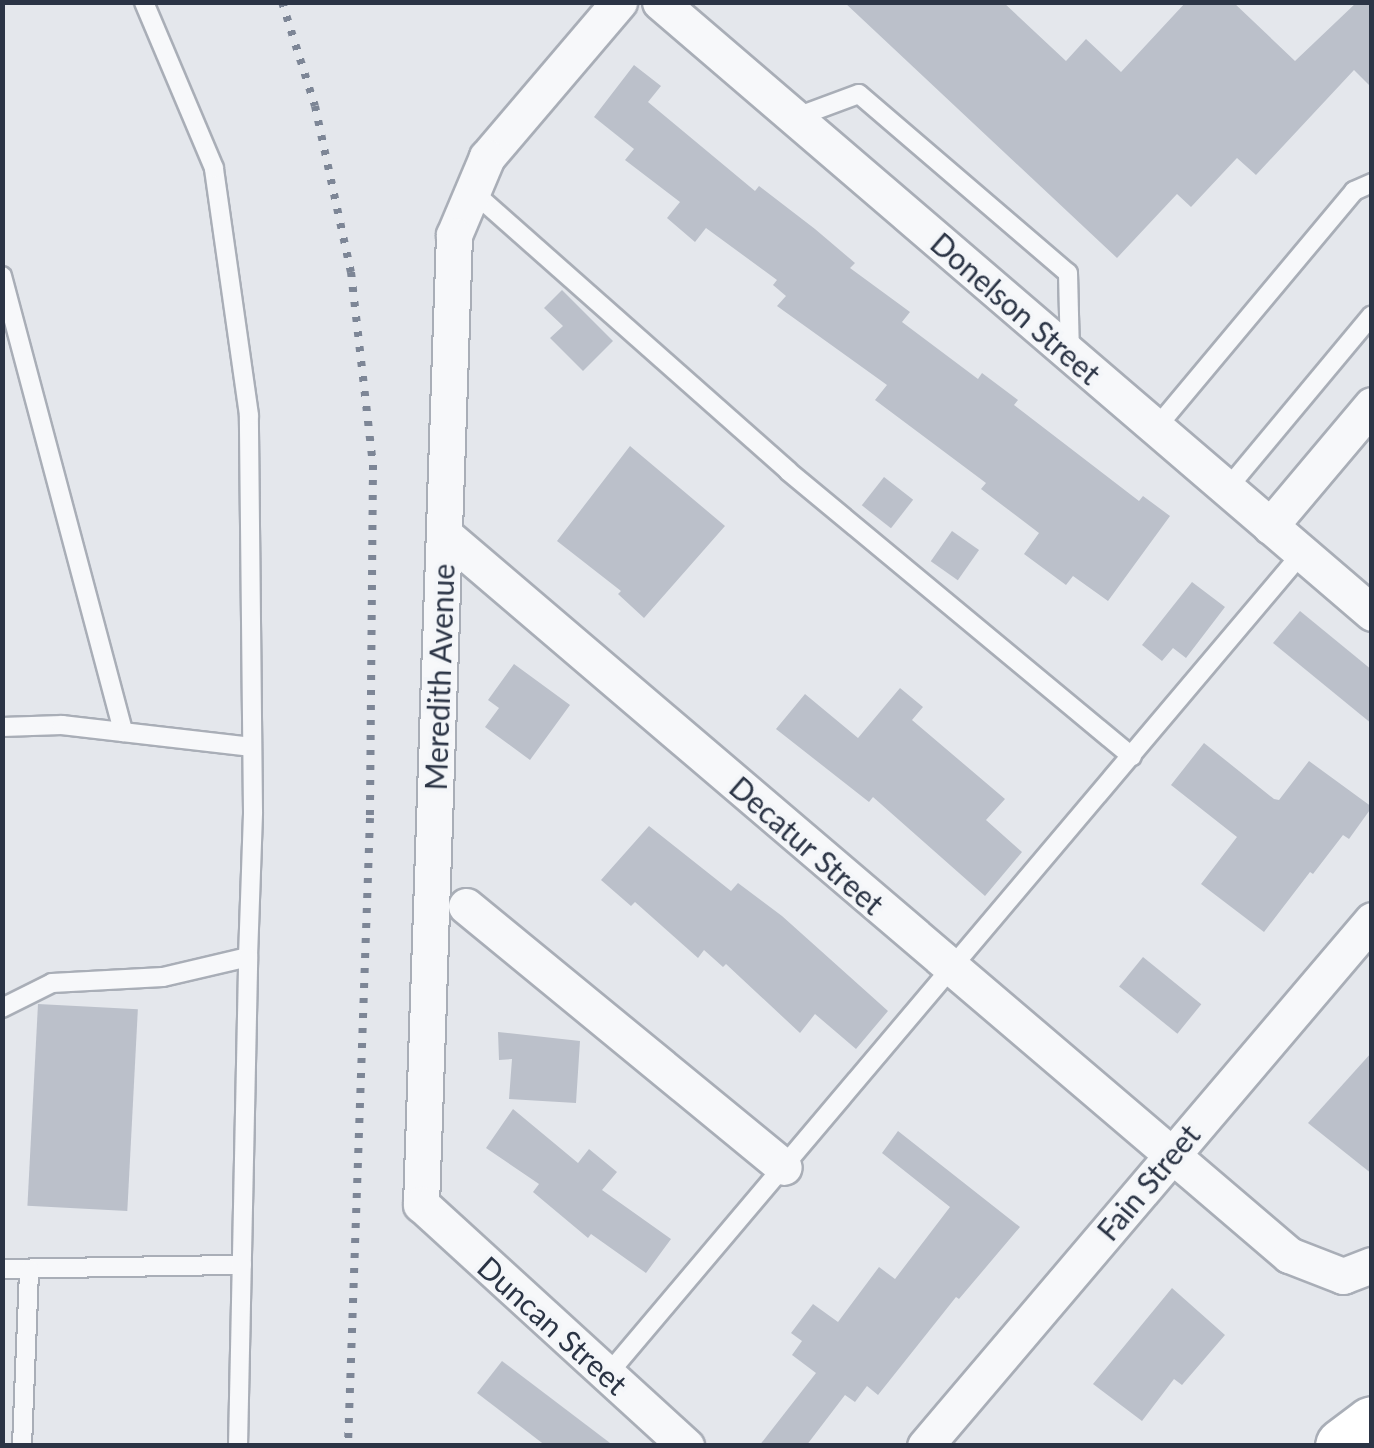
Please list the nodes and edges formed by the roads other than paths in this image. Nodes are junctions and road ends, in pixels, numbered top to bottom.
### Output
1 (144, 2) edge
2 (620, 2) edge
3 (660, 2) edge
4 (794, 118) junction
5 (1372, 182) edge
6 (472, 191) junction
7 (2, 276) edge
8 (1372, 315) edge
9 (1070, 354) junction
10 (1372, 405) edge
11 (1156, 428) junction
12 (1227, 489) junction
13 (1270, 526) junction
14 (444, 534) junction
15 (1302, 554) junction
16 (1372, 613) edge
17 (2, 727) edge
18 (123, 732) junction
19 (252, 747) junction
20 (1132, 757) junction
21 (466, 906) dead end
22 (1372, 920) edge
23 (248, 957) junction
24 (954, 970) junction
25 (2, 1008) edge
26 (1170, 1156) junction
27 (784, 1168) junction
28 (421, 1204) joint
29 (242, 1265) junction
30 (1372, 1265) edge
31 (2, 1269) edge
32 (29, 1269) junction
33 (608, 1374) junction
34 (1372, 1424) edge
35 (22, 1446) edge
36 (238, 1446) edge
37 (686, 1446) edge
38 (925, 1446) edge
39 (1342, 1446) edge

1 - 19 lane
2 - 6 street, Meredith Avenue
3 - 4 street, Donelson Street
4 - 9 street, Donelson Street
4 - 9 lane
5 - 11 lane
6 - 14 street, Meredith Avenue
6 - 20 lane
7 - 18 lane
8 - 12 lane
9 - 11 street, Donelson Street
10 - 13 street
11 - 12 street, Donelson Street
12 - 13 street, Donelson Street
13 - 15 street, Donelson Street
14 - 24 street, Decatur Street
14 - 28 street, Meredith Avenue
15 - 16 street, Donelson Street
15 - 20 lane
17 - 18 lane
18 - 19 lane
19 - 23 lane
20 - 24 lane
21 - 27 street
22 - 26 street, Fain Street
23 - 25 lane
23 - 29 lane
24 - 26 street, Decatur Street
24 - 27 lane
26 - 30 street, Decatur Street
26 - 38 street, Fain Street
27 - 33 lane
28 - 33 street, Duncan Street
29 - 32 lane
29 - 36 lane
31 - 32 lane
32 - 35 lane
33 - 37 street, Duncan Street
34 - 39 highway

